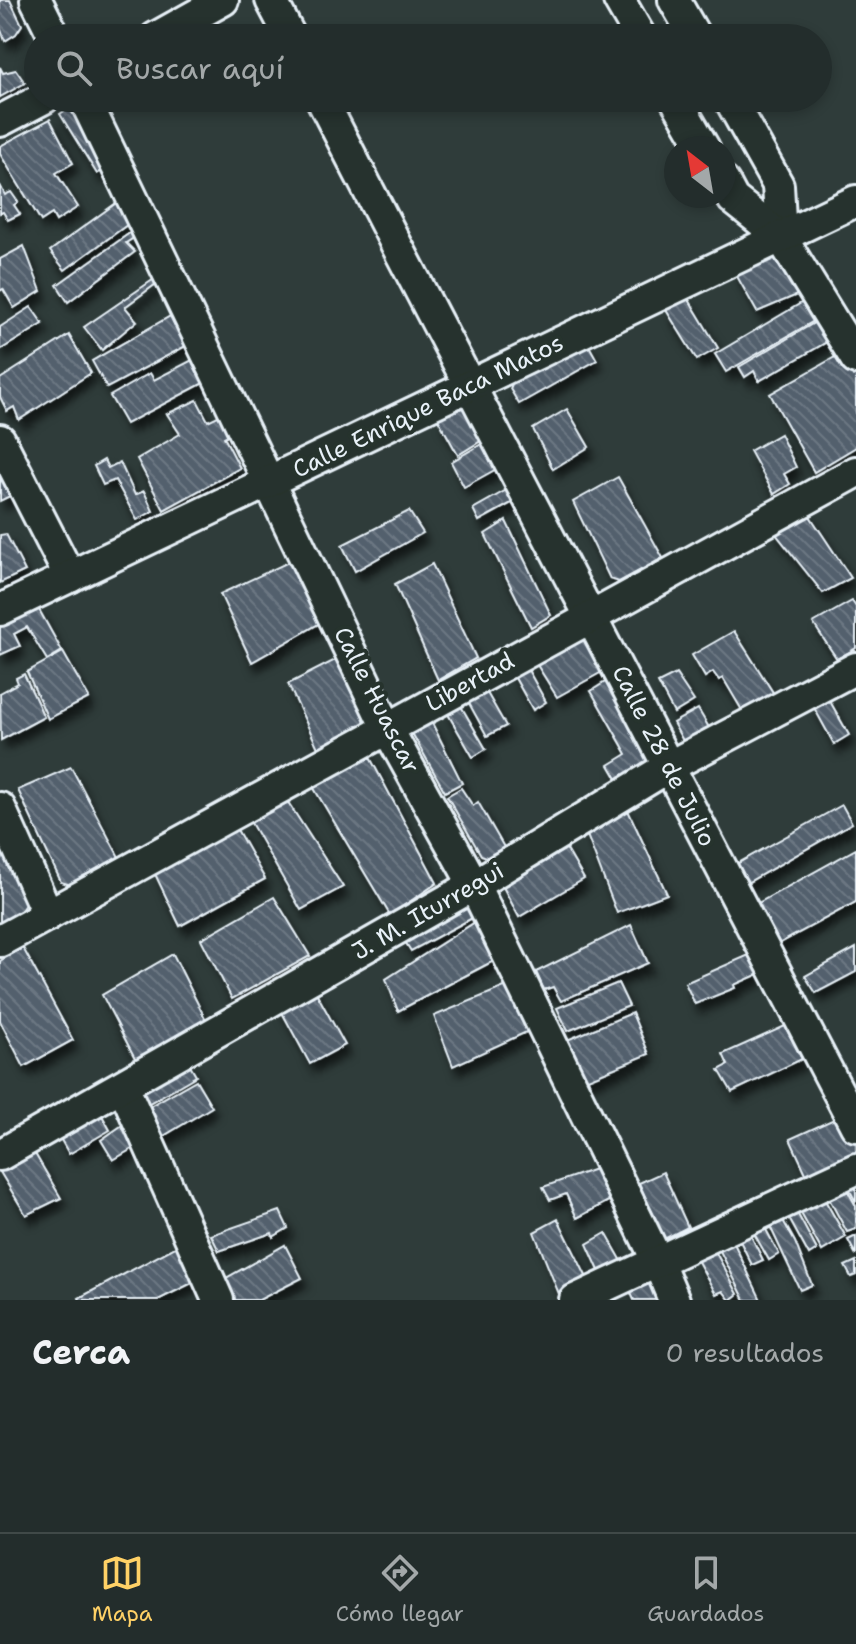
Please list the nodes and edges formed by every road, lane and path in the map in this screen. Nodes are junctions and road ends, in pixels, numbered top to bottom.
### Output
1 (36, 0) edge
2 (223, 0) edge
3 (271, 0) edge
4 (619, 0) edge
5 (674, 0) edge
6 (48, 24) edge
7 (180, 24) edge
8 (284, 24) edge
9 (633, 24) edge
10 (688, 24) edge
11 (24, 108) edge
12 (91, 112) edge
13 (328, 112) edge
14 (683, 112) edge
15 (737, 112) edge
16 (0, 121) edge
17 (697, 136) edge
18 (736, 201) edge
19 (856, 201) edge
20 (781, 237) junction
21 (856, 359) edge
22 (469, 387) junction
23 (0, 440) edge
24 (856, 472) edge
25 (271, 482) junction
26 (70, 577) junction
27 (0, 610) edge
28 (591, 615) junction
29 (856, 668) edge
30 (387, 728) junction
31 (670, 766) junction
32 (0, 808) edge
33 (474, 885) junction
34 (48, 915) junction
35 (0, 941) edge
36 (123, 1086) junction
37 (856, 1126) edge
38 (0, 1155) edge
39 (856, 1169) edge
40 (658, 1262) junction
41 (218, 1300) edge
42 (575, 1300) edge
43 (674, 1300) edge

1 - 6 street
2 - 7 street
3 - 8 street
4 - 9 street
5 - 10 street
11 - 16 street
12 - 25 street, Calle Huascar
13 - 22 street, Calle 28 de Julio
14 - 17 street
15 - 20 street
18 - 20 street
19 - 20 street, Calle Enrique Baca Matos
20 - 21 street
20 - 22 street, Calle Enrique Baca Matos
22 - 25 street, Calle Enrique Baca Matos
22 - 28 street, Calle 28 de Julio
23 - 26 street
24 - 28 street, Libertad
25 - 26 street, Calle Enrique Baca Matos
25 - 30 street, Calle Huascar
26 - 27 street, Calle Enrique Baca Matos
28 - 30 street, Libertad
28 - 31 street, Calle 28 de Julio
29 - 31 street, J. M. Iturregui
30 - 33 street, Calle Huascar
30 - 34 street, Libertad
31 - 33 street, J. M. Iturregui
31 - 37 street, Calle 28 de Julio
32 - 34 street
33 - 36 street, J. M. Iturregui
33 - 40 street, Calle Huascar
34 - 35 street, Libertad
36 - 38 street, J. M. Iturregui
36 - 41 street
39 - 40 street
40 - 42 street
40 - 43 street, Calle Huascar

